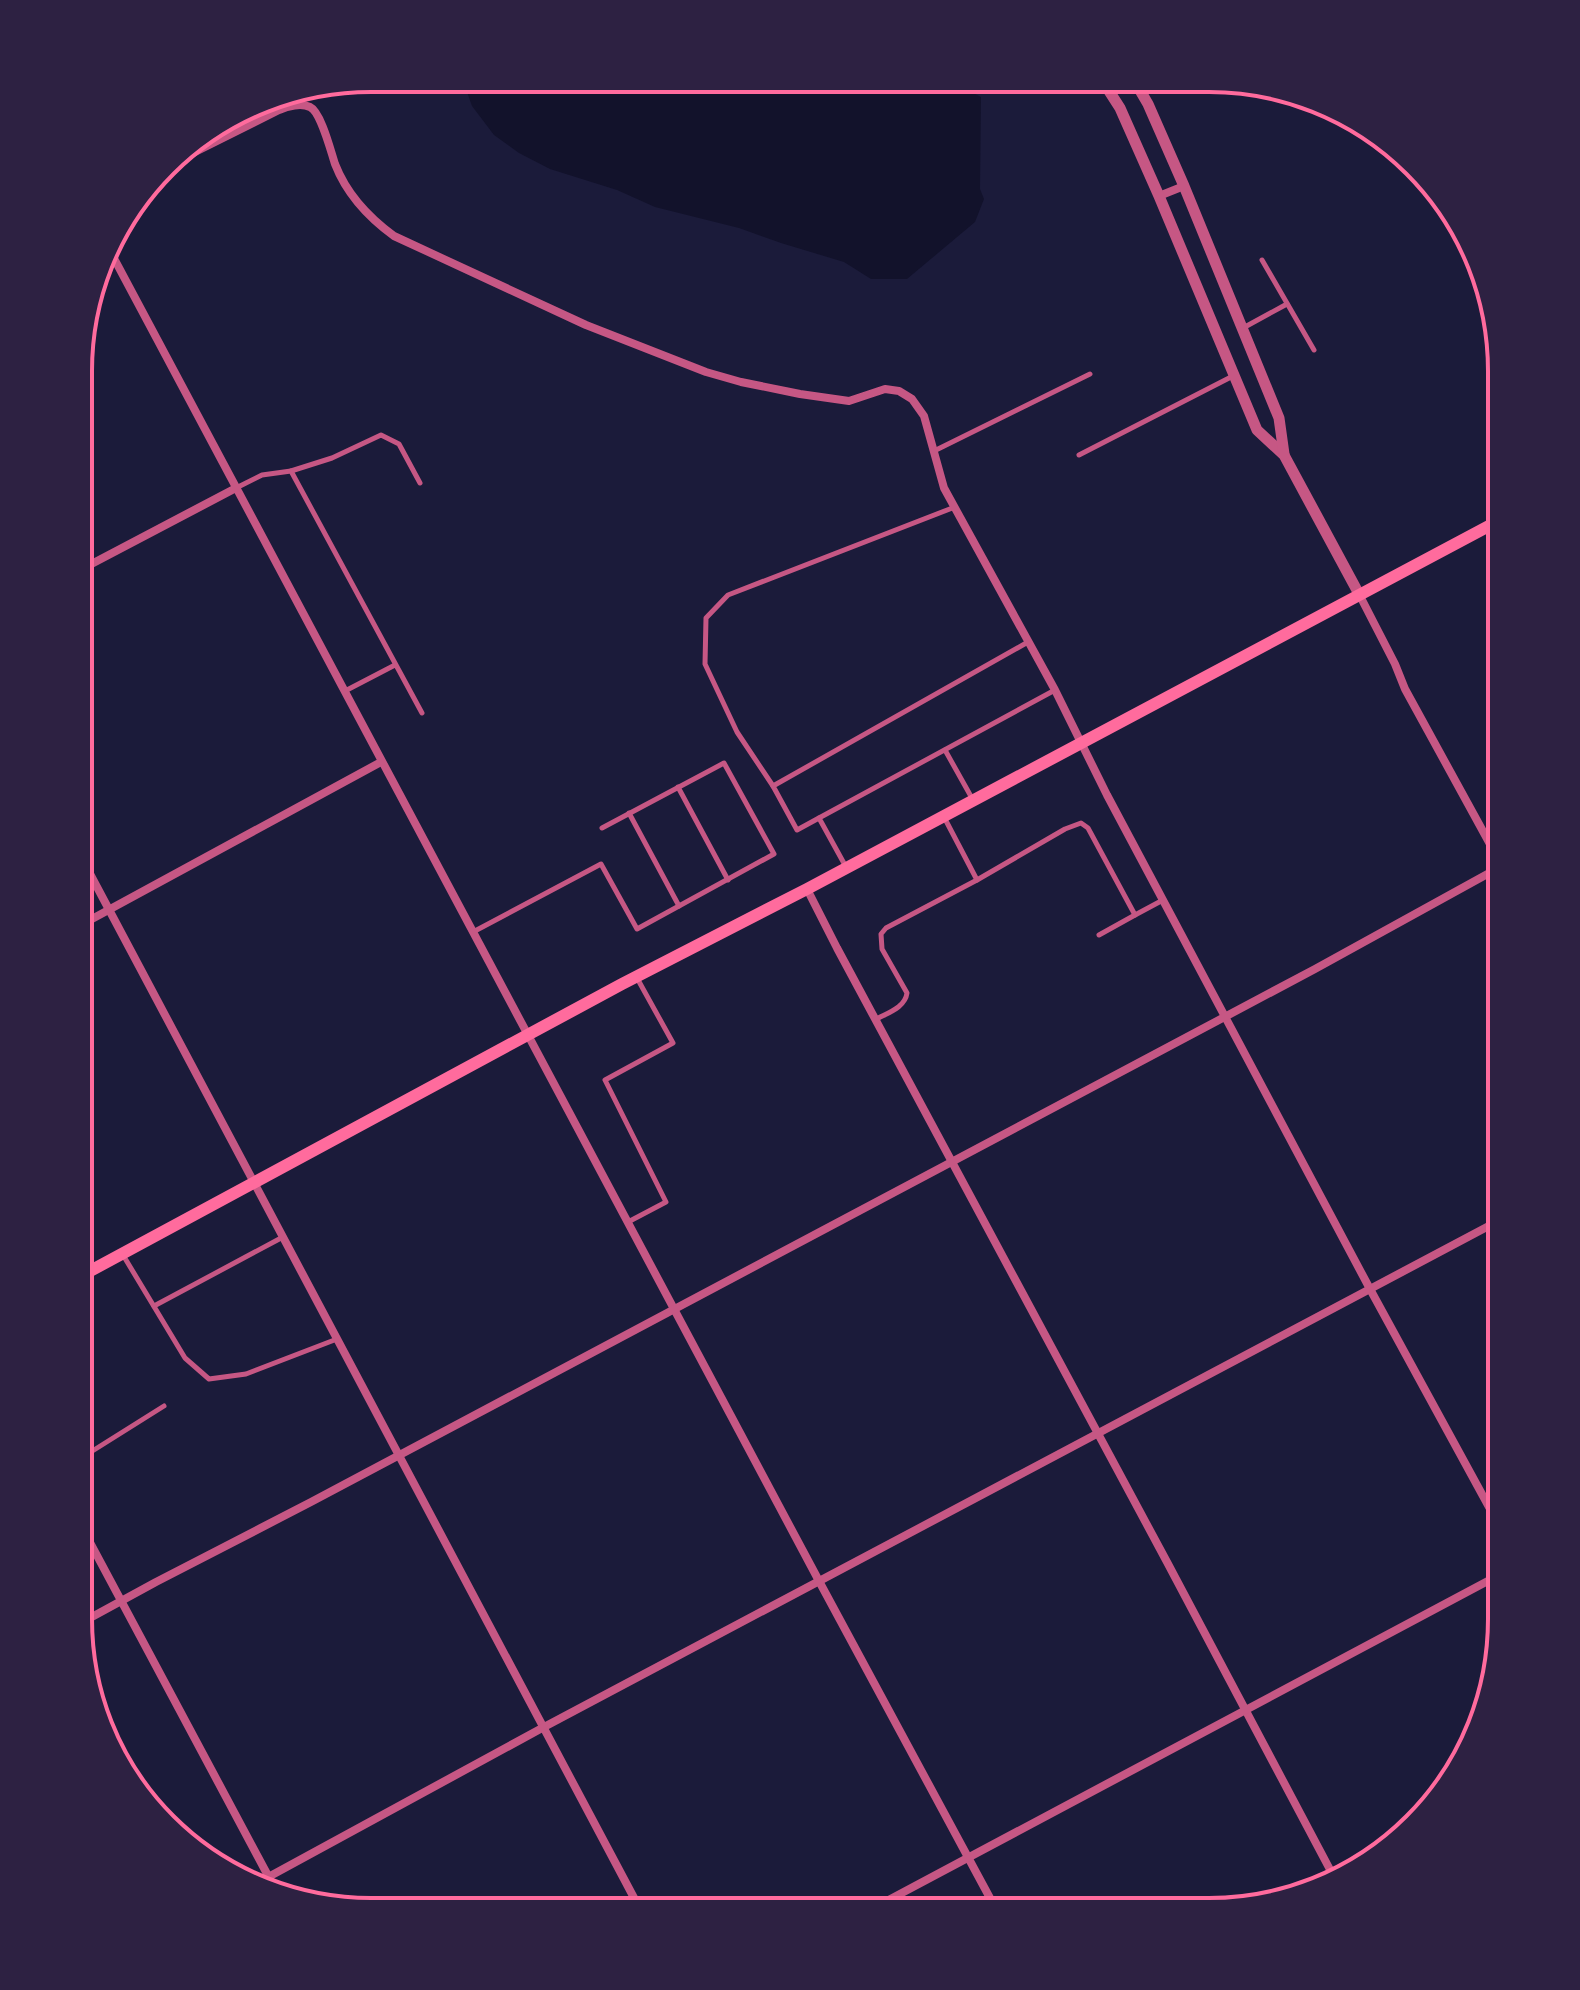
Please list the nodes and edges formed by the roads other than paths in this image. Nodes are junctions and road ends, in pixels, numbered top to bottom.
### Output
1 (1110, 92) edge
2 (1141, 92) edge
3 (291, 105) joint
4 (205, 147) edge
5 (1184, 186) junction
6 (1159, 196) junction
7 (1262, 260) dead end
8 (115, 261) edge
9 (1287, 304) junction
10 (1242, 329) junction
11 (1314, 350) dead end
12 (1090, 374) dead end
13 (1234, 375) junction
14 (933, 451) junction
15 (1079, 455) dead end
16 (1284, 455) junction
17 (291, 471) junction
18 (420, 483) dead end
19 (236, 488) junction
20 (955, 507) junction
21 (1488, 526) edge
22 (92, 564) edge
23 (1359, 594) junction
24 (1028, 642) junction
25 (395, 665) junction
26 (1055, 690) junction
27 (344, 691) junction
28 (422, 713) dead end
29 (1081, 743) junction
30 (945, 750) junction
31 (381, 762) junction
32 (773, 786) junction
33 (678, 787) junction
34 (973, 800) junction
35 (629, 813) junction
36 (943, 816) junction
37 (819, 818) junction
38 (602, 828) dead end
39 (1488, 840) edge
40 (846, 868) junction
41 (1488, 874) edge
42 (92, 878) edge
43 (728, 880) junction
44 (977, 880) junction
45 (807, 889) junction
46 (1163, 900) junction
47 (679, 906) junction
48 (109, 910) junction
49 (1135, 915) junction
50 (92, 919) edge
51 (472, 932) junction
52 (1099, 935) dead end
53 (636, 977) junction
54 (1225, 1017) junction
55 (875, 1020) junction
56 (528, 1035) junction
57 (951, 1161) junction
58 (254, 1183) junction
59 (628, 1222) junction
60 (1487, 1227) edge
61 (283, 1237) junction
62 (123, 1254) junction
63 (92, 1270) edge
64 (1370, 1289) junction
65 (154, 1306) junction
66 (674, 1309) junction
67 (337, 1339) junction
68 (164, 1406) dead end
69 (1097, 1434) junction
70 (92, 1451) edge
71 (399, 1455) junction
72 (1487, 1504) edge
73 (92, 1546) edge
74 (819, 1581) junction
75 (1487, 1581) edge
76 (122, 1601) junction
77 (92, 1617) edge
78 (1246, 1711) junction
79 (544, 1727) junction
80 (969, 1858) junction
81 (1330, 1870) edge
82 (265, 1877) edge
83 (271, 1879) edge
84 (634, 1897) edge
85 (895, 1897) edge
86 (990, 1897) edge

1 - 6 street
2 - 5 street
3 - 4 street
3 - 14 street
5 - 6 street
5 - 10 street
6 - 13 street
7 - 9 lane
8 - 19 street
9 - 10 lane
9 - 11 lane
10 - 16 street
12 - 14 lane
13 - 15 lane
13 - 16 street
14 - 20 street
16 - 23 street
17 - 18 lane
17 - 19 lane
17 - 25 lane
19 - 22 street
19 - 27 street
20 - 24 street
20 - 32 lane
21 - 23 main road
23 - 29 main road
23 - 39 street
24 - 26 street
24 - 32 lane
25 - 27 lane
25 - 28 lane
26 - 29 street
26 - 30 lane
27 - 31 street
29 - 34 main road
29 - 46 street
30 - 34 lane
30 - 37 lane
31 - 48 street
31 - 51 street
32 - 37 lane
33 - 35 lane
33 - 43 lane
33 - 43 lane
34 - 36 main road
35 - 38 lane
35 - 47 lane
36 - 40 main road
36 - 44 lane
37 - 40 lane
40 - 45 main road
41 - 54 street
42 - 48 street
43 - 47 lane
44 - 49 lane
44 - 55 lane
45 - 53 main road
45 - 55 street
46 - 49 lane
46 - 54 street
47 - 51 lane
48 - 50 street
48 - 58 street
49 - 52 lane
51 - 56 street
53 - 56 main road
53 - 59 lane
54 - 57 street
54 - 64 street
55 - 57 street
56 - 58 main road
56 - 59 street
57 - 66 street
57 - 69 street
58 - 61 street
58 - 62 main road
59 - 66 street
60 - 64 street
61 - 65 lane
61 - 67 street
62 - 63 main road
62 - 65 lane
64 - 69 street
64 - 72 street
65 - 67 lane
66 - 71 street
66 - 74 street
67 - 71 street
68 - 70 lane
69 - 74 street
69 - 78 street
71 - 76 street
71 - 79 street
73 - 76 street
74 - 79 street
74 - 80 street
75 - 78 street
76 - 77 street
76 - 82 street
78 - 80 street
78 - 81 street
79 - 83 street
79 - 84 street
80 - 85 street
80 - 86 street

